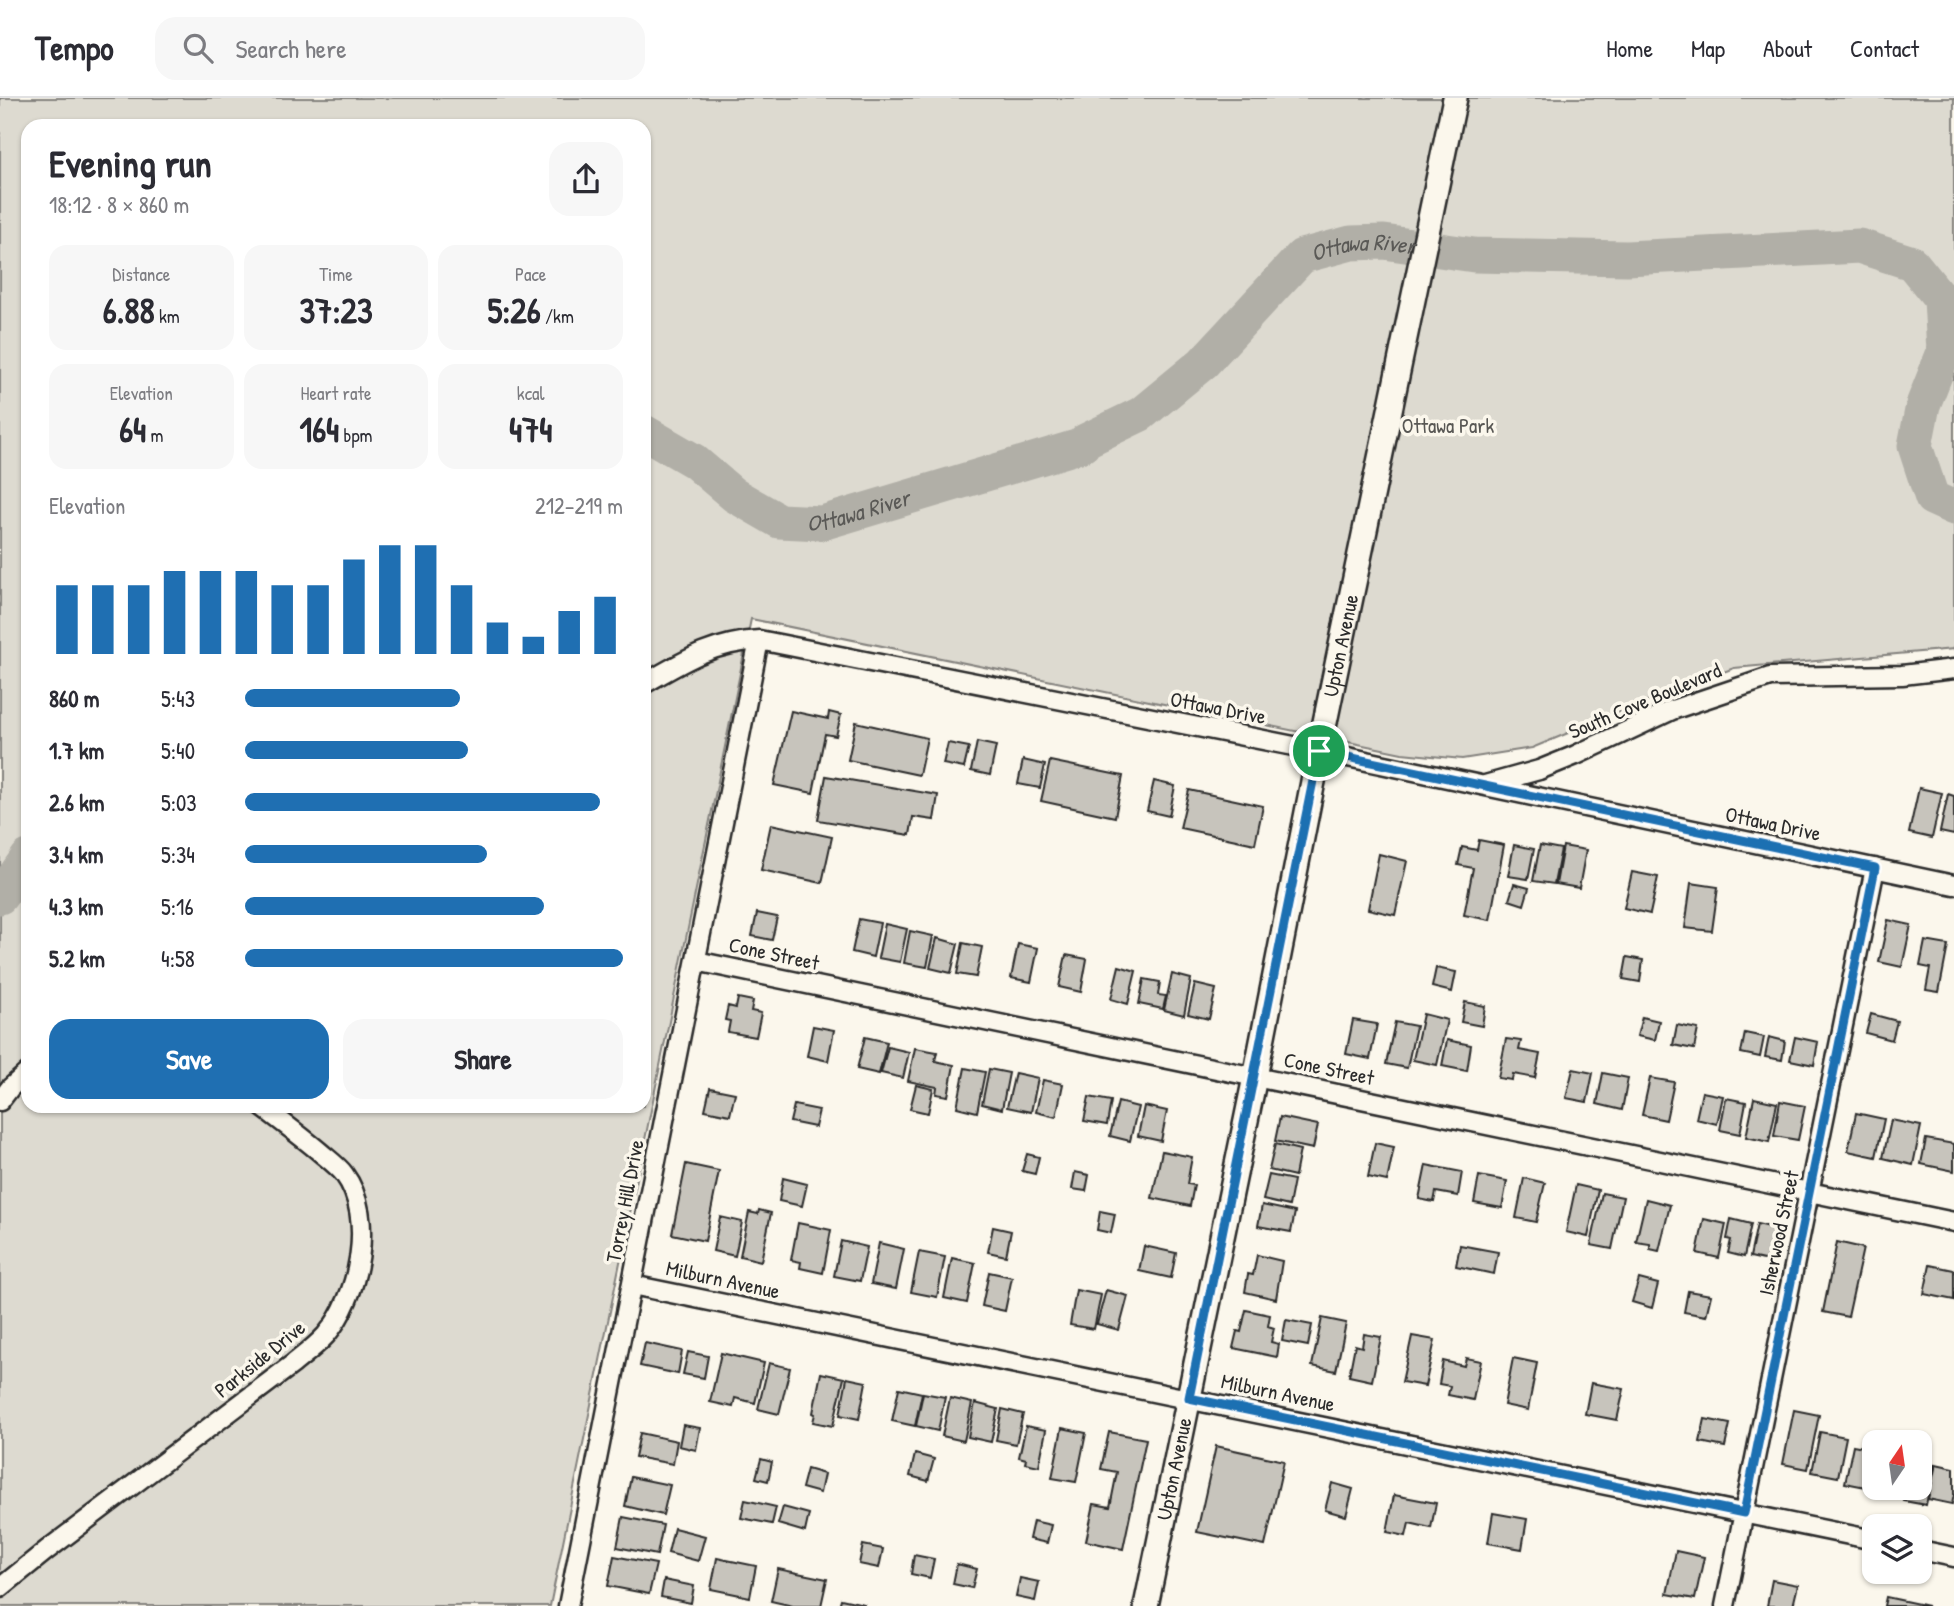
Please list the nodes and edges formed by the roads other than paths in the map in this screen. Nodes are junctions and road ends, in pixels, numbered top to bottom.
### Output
1 (1455, 98) edge
2 (759, 640) junction
3 (1954, 669) edge
4 (651, 680) edge
5 (1319, 751) junction
6 (1483, 786) junction
7 (1875, 868) junction
8 (1954, 885) edge
9 (696, 961) junction
10 (1255, 1077) junction
11 (21, 1078) edge
12 (1, 1096) edge
13 (270, 1113) edge
14 (1810, 1192) junction
15 (1954, 1222) edge
16 (632, 1285) junction
17 (1189, 1398) junction
18 (1744, 1513) junction
19 (1862, 1538) edge
20 (1932, 1552) edge
21 (1954, 1557) edge
22 (0, 1588) edge
23 (568, 1606) edge
24 (1146, 1606) edge
25 (1725, 1606) edge

1 - 5 street, Upton Avenue
2 - 4 street, Ottawa Drive
2 - 5 street, Ottawa Drive
2 - 9 street, Torrey Hill Drive
3 - 6 street, South Cove Boulevard
5 - 6 street, Ottawa Drive
5 - 10 street, Upton Avenue
6 - 7 street, Ottawa Drive
7 - 8 street, Ottawa Drive
7 - 14 street, Isherwood Street
9 - 10 street, Cone Street
9 - 16 street, Torrey Hill Drive
10 - 14 street, Cone Street
10 - 17 street, Upton Avenue
11 - 12 street
13 - 22 street, Parkside Drive
14 - 15 street, Cone Street
14 - 18 street, Isherwood Street
16 - 17 street, Milburn Avenue
16 - 23 street, Torrey Hill Drive
17 - 18 street, Milburn Avenue
17 - 24 street, Upton Avenue
18 - 19 street, Milburn Avenue
18 - 25 street, Isherwood Street
20 - 21 street

